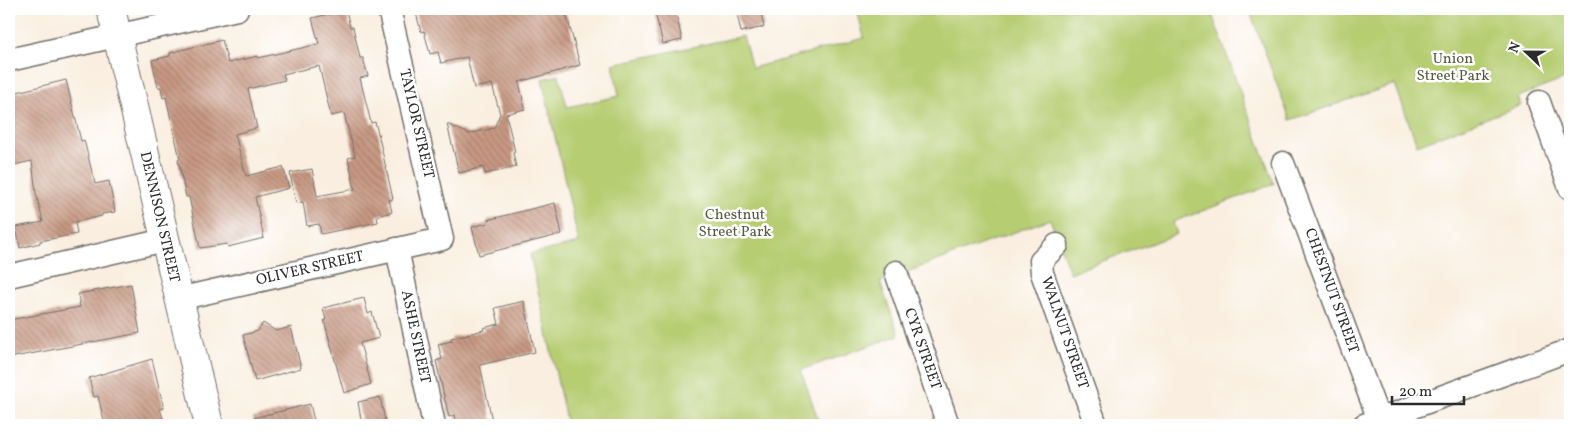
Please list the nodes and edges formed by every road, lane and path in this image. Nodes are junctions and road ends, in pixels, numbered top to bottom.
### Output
1 (111, 9) edge
2 (237, 9) edge
3 (389, 9) edge
4 (118, 36) junction
5 (9, 60) edge
6 (1539, 102) dead end
7 (1284, 163) dead end
8 (1570, 188) edge
9 (442, 239) joint
10 (165, 240) junction
11 (1057, 245) dead end
12 (397, 249) junction
13 (896, 272) dead end
14 (9, 276) edge
15 (178, 299) junction
16 (1570, 350) edge
17 (1371, 422) edge
18 (209, 425) edge
19 (434, 425) edge
20 (948, 425) edge
21 (1096, 425) edge

1 - 4 street, DENNISON STREET
2 - 4 street
3 - 9 street, TAYLOR STREET
4 - 5 street
4 - 10 street, DENNISON STREET
6 - 8 street
7 - 17 street, CHESTNUT STREET
9 - 12 street, OLIVER STREET
10 - 14 street
10 - 15 street, DENNISON STREET
11 - 21 street, WALNUT STREET
12 - 15 street, OLIVER STREET
12 - 19 street, ASHE STREET
13 - 20 street, CYR STREET
15 - 18 street, DENNISON STREET
16 - 17 street

